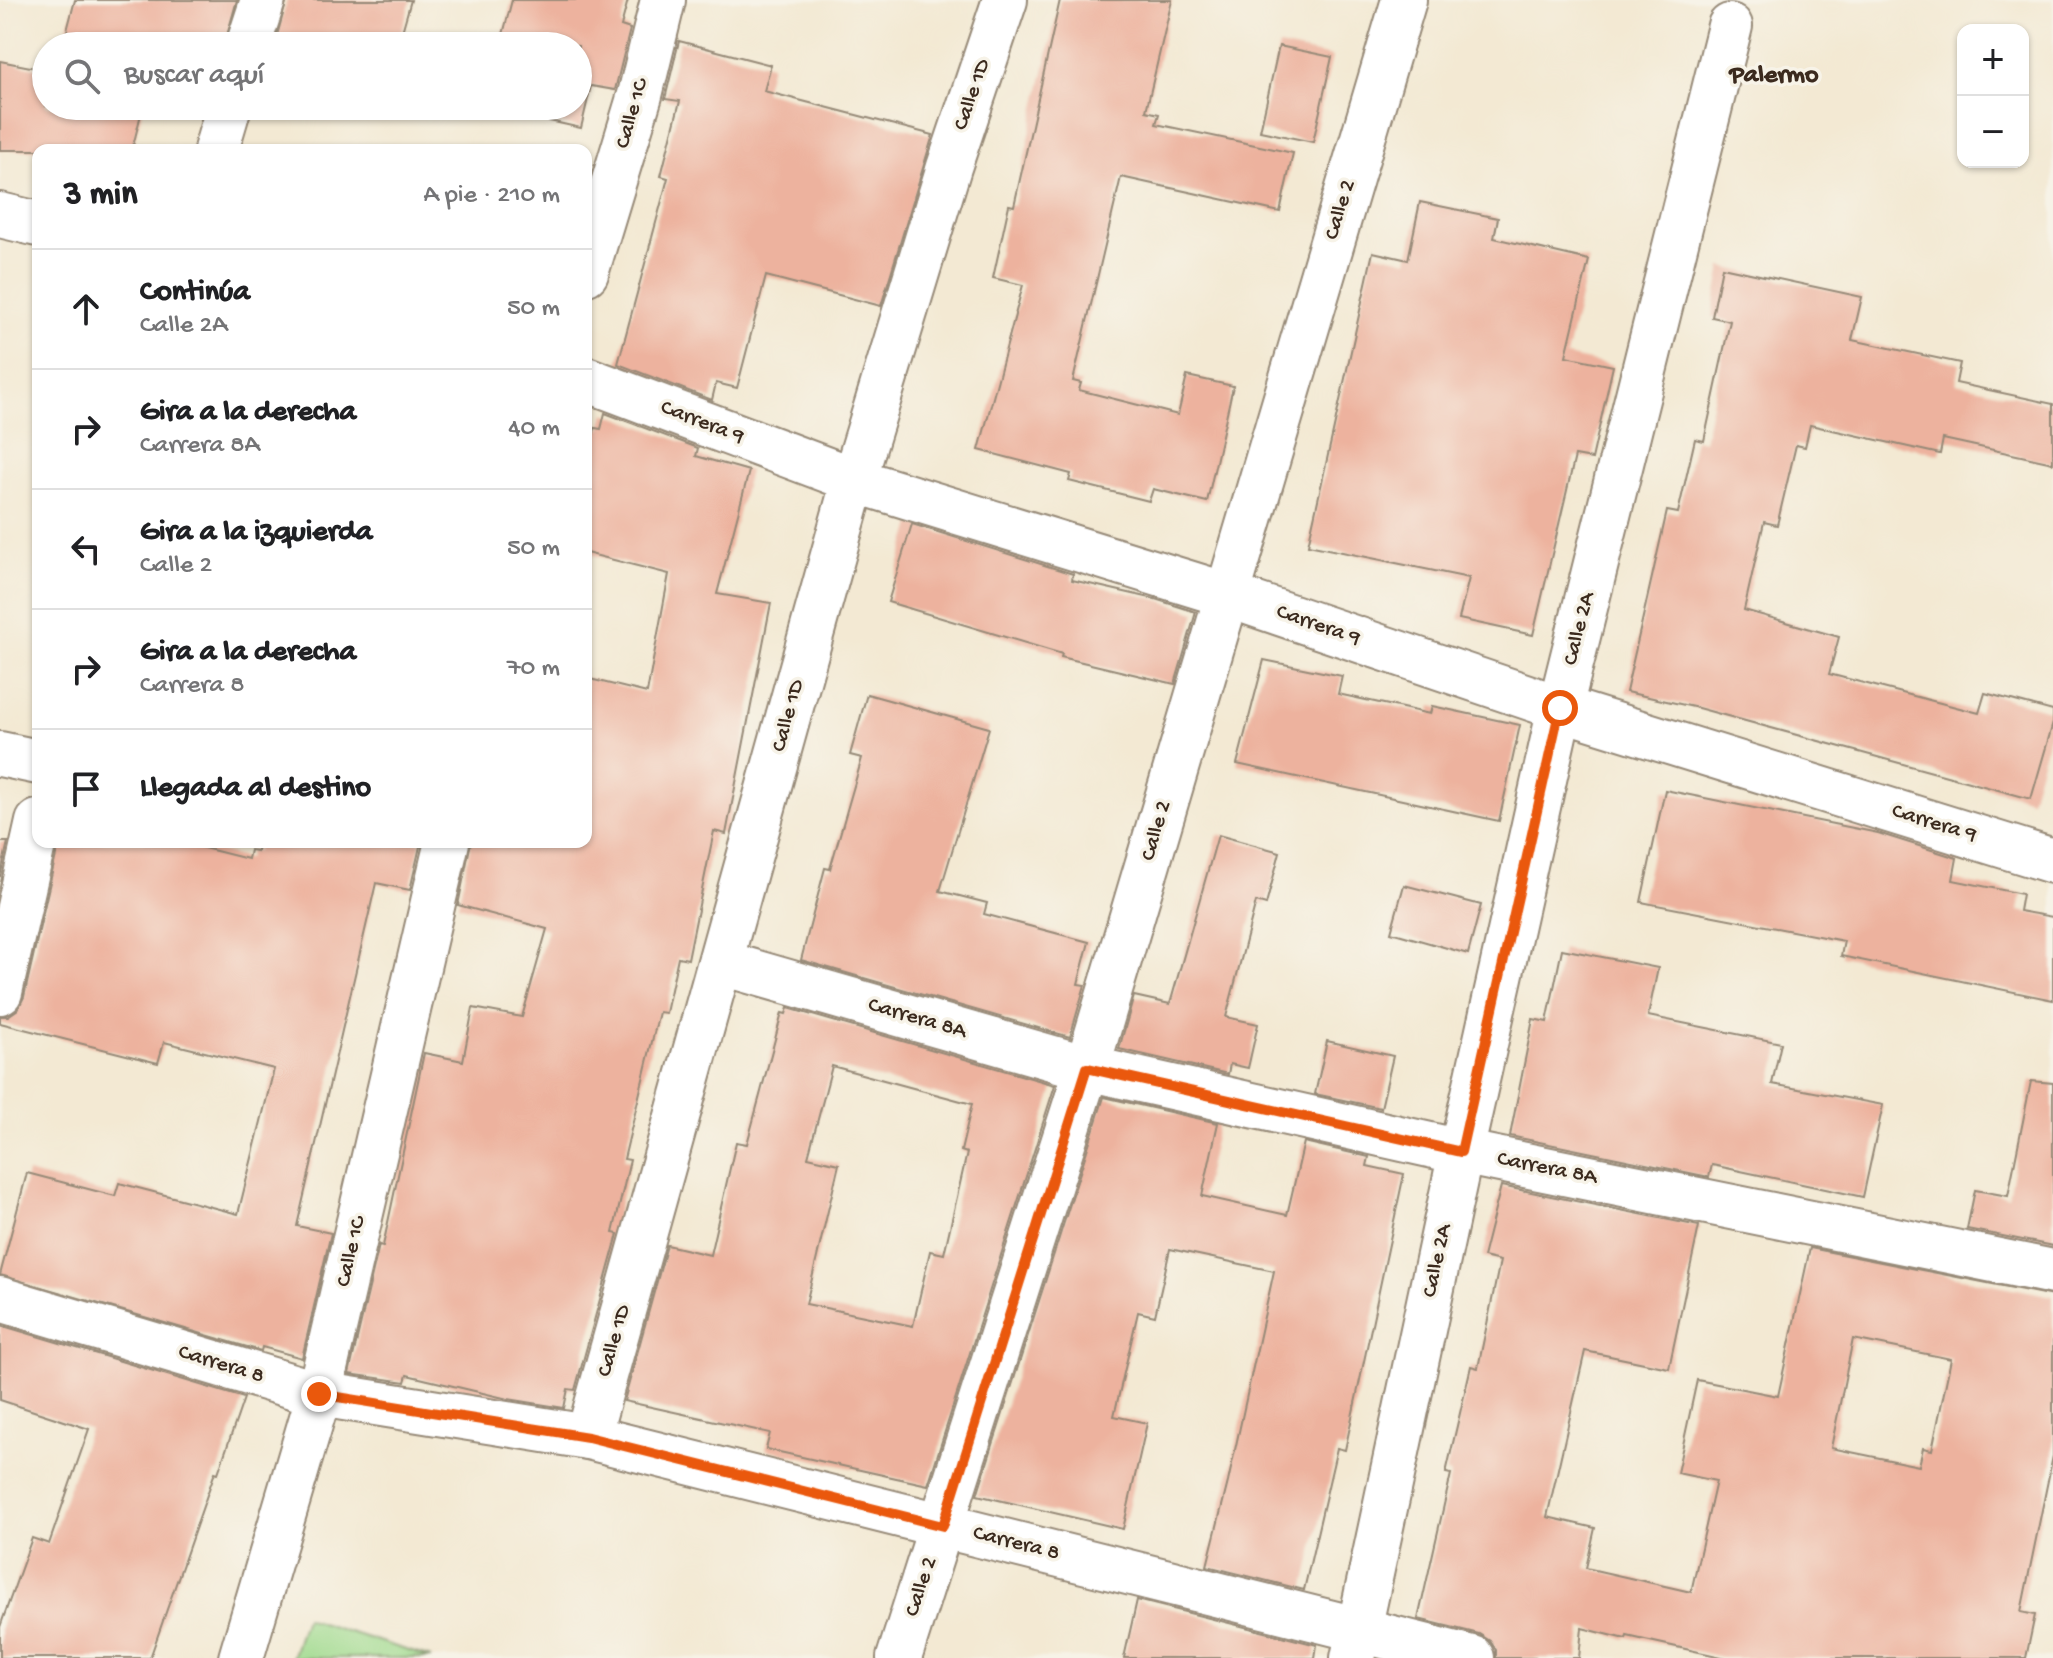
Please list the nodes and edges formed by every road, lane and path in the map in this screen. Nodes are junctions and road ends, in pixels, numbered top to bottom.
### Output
1 (263, 0) edge
2 (663, 0) edge
3 (1005, 0) edge
4 (1404, 0) edge
5 (1730, 26) dead end
6 (253, 32) edge
7 (225, 120) edge
8 (218, 144) edge
9 (0, 215) edge
10 (32, 223) edge
11 (592, 253) edge
12 (592, 381) edge
13 (854, 480) junction
14 (1227, 595) junction
15 (1560, 708) junction
16 (0, 754) edge
17 (32, 761) edge
18 (32, 848) edge
19 (446, 848) edge
20 (2053, 861) edge
21 (722, 963) junction
22 (0, 992) edge
23 (1087, 1068) junction
24 (1461, 1152) junction
25 (2053, 1272) edge
26 (0, 1299) edge
27 (319, 1394) junction
28 (588, 1437) junction
29 (943, 1526) junction
30 (1356, 1643) edge
31 (241, 1658) edge
32 (899, 1658) edge
33 (1472, 1658) edge

1 - 6 street
2 - 11 street, Calle 1C
3 - 13 street, Calle 1D
4 - 14 street, Calle 2
5 - 15 street, Calle 2A
7 - 8 street
9 - 10 street
12 - 13 street, Carrera 9
13 - 14 street, Carrera 9
13 - 21 street, Calle 1D
14 - 15 street, Carrera 9
14 - 23 street, Calle 2
15 - 20 street, Carrera 9
15 - 24 street, Calle 2A
16 - 17 street
18 - 22 street
19 - 27 street, Calle 1C
21 - 23 street, Carrera 8A
21 - 28 street, Calle 1D
23 - 24 street, Carrera 8A
23 - 29 street, Calle 2
24 - 25 street, Carrera 8A
24 - 30 street, Calle 2A
26 - 27 street, Carrera 8
27 - 28 street, Carrera 8
27 - 31 street, Calle 1C
28 - 29 street, Carrera 8
29 - 30 street, Carrera 8
29 - 32 street, Calle 2
30 - 33 street, Carrera 8

